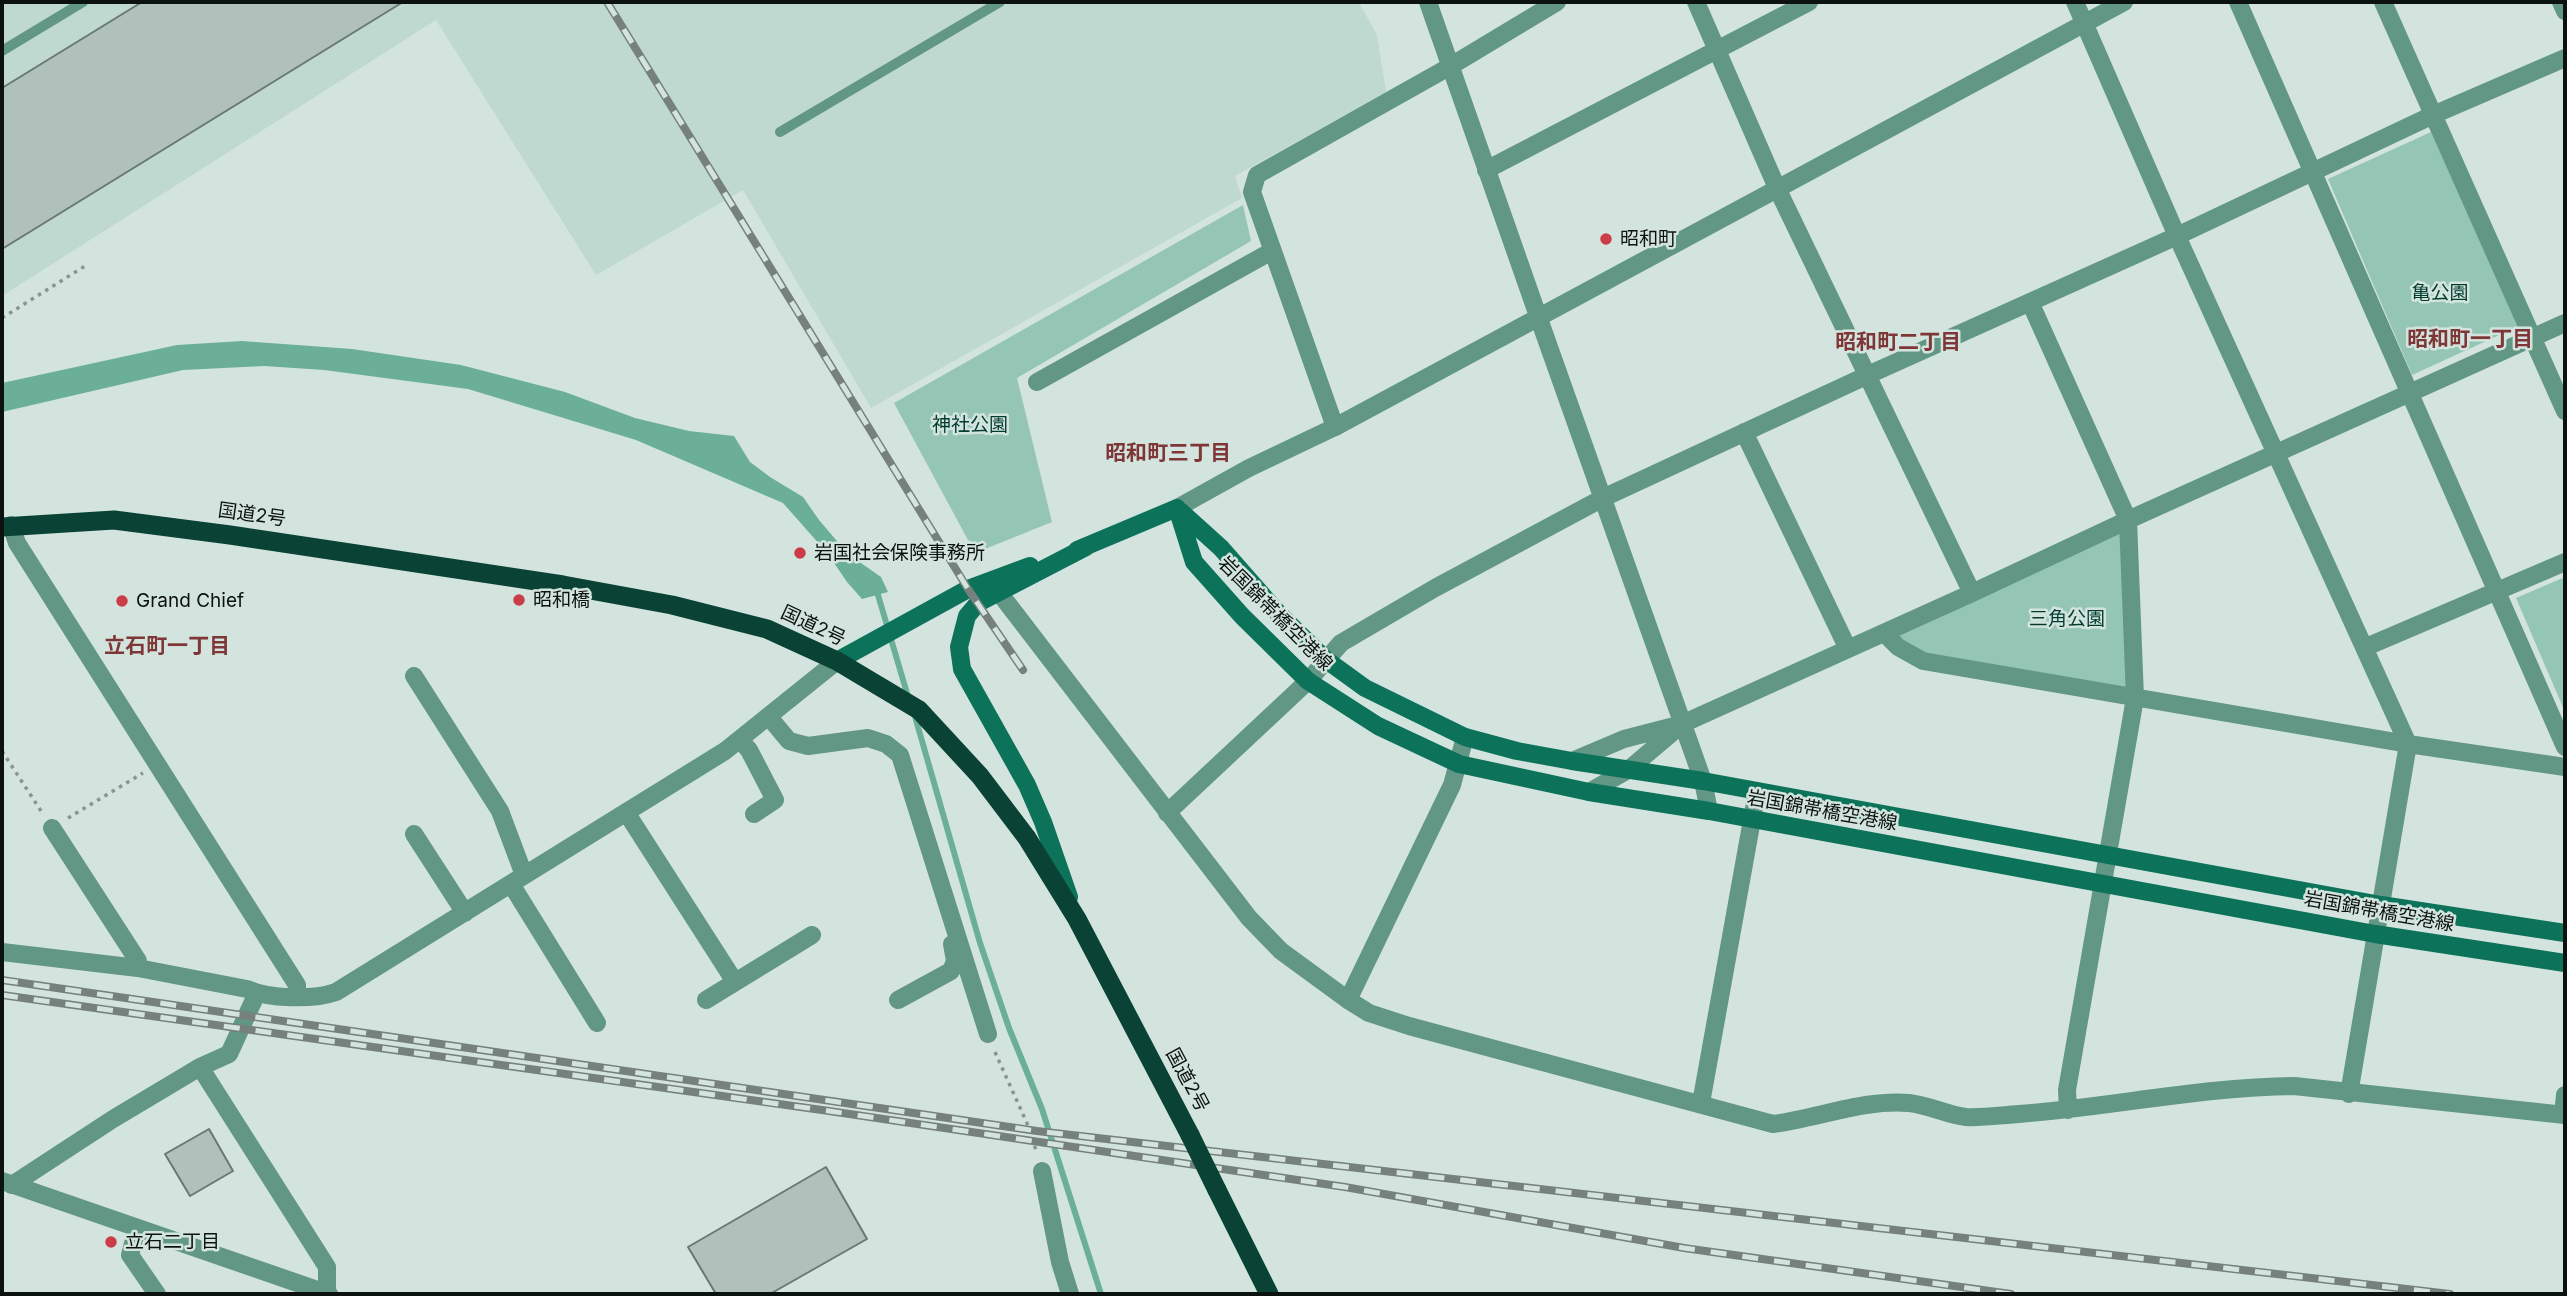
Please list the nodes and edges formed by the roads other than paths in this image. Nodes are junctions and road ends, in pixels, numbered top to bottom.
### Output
1 (83, 2) edge
2 (1000, 2) edge
3 (1428, 2) edge
4 (1557, 2) edge
5 (1696, 2) edge
6 (1810, 2) edge
7 (2075, 2) edge
8 (2124, 2) edge
9 (2238, 2) edge
10 (2384, 2) edge
11 (2561, 2) edge
12 (2565, 11) edge
13 (2085, 23) junction
14 (2, 51) edge
15 (1717, 51) junction
16 (2565, 58) edge
17 (1449, 67) junction
18 (2433, 115) junction
19 (780, 132) dead end
20 (1486, 170) junction
21 (2313, 172) junction
22 (1777, 188) junction
23 (2177, 236) junction
24 (1272, 251) junction
25 (2030, 302) junction
26 (1538, 316) junction
27 (2565, 323) edge
28 (2531, 338) junction
29 (1868, 375) junction
30 (1037, 382) dead end
31 (2410, 393) junction
32 (2565, 411) edge
33 (1335, 427) junction
34 (1744, 432) junction
35 (2276, 453) junction
36 (1603, 498) junction
37 (1177, 508) junction
38 (2128, 520) junction
39 (7, 526) edge
40 (2565, 562) edge
41 (994, 586) junction
42 (2498, 592) junction
43 (1972, 593) junction
44 (1884, 633) junction
45 (2366, 647) junction
46 (1848, 649) junction
47 (1325, 659) junction
48 (837, 661) junction
49 (414, 676) dead end
50 (1308, 681) junction
51 (2135, 698) junction
52 (769, 717) junction
53 (1682, 724) junction
54 (1465, 737) junction
55 (740, 740) junction
56 (2408, 744) junction
57 (2565, 747) edge
58 (1572, 761) junction
59 (1459, 764) junction
60 (2565, 767) edge
61 (1628, 770) junction
62 (1703, 781) junction
63 (1588, 792) junction
64 (1757, 792) junction
65 (1709, 811) junction
66 (626, 812) junction
67 (1167, 813) junction
68 (754, 814) dead end
69 (1753, 819) junction
70 (52, 828) road end
71 (414, 834) dead end
72 (2108, 855) junction
73 (518, 880) junction
74 (2103, 884) junction
75 (2381, 905) junction
76 (465, 913) junction
77 (950, 914) junction
78 (1077, 919) junction
79 (2565, 933) edge
80 (2375, 934) junction
81 (812, 935) dead end
82 (2, 952) edge
83 (2565, 963) edge
84 (138, 968) junction
85 (735, 982) junction
86 (257, 993) junction
87 (297, 996) junction
88 (706, 1000) dead end
89 (898, 1000) dead end
90 (1348, 1000) junction
91 (597, 1023) dead end
92 (988, 1034) road end
93 (201, 1068) junction
94 (2349, 1094) junction
95 (2565, 1095) edge
96 (1701, 1103) junction
97 (2068, 1110) junction
98 (2564, 1115) edge
99 (1042, 1171) road end
100 (7, 1183) edge
101 (137, 1228) junction
102 (157, 1294) edge
103 (328, 1294) edge
104 (1070, 1294) edge
105 (1269, 1294) edge

1 - 14 lane
2 - 19 lane
3 - 17 street
4 - 17 street
5 - 15 street
6 - 15 street
7 - 13 street
8 - 13 street
9 - 21 street
10 - 18 street
11 - 12 street
13 - 22 street
13 - 23 street
15 - 20 street
15 - 22 street
16 - 18 street
17 - 20 street
17 - 24 street
18 - 21 street
18 - 28 street
20 - 26 street
21 - 23 street
21 - 31 street
22 - 26 street
22 - 29 street
23 - 25 street
23 - 35 street
24 - 30 street
24 - 33 street
25 - 29 street
25 - 38 street
26 - 33 street
26 - 36 street
27 - 28 street
28 - 31 street
28 - 32 street
29 - 34 street
29 - 43 street
31 - 35 street
31 - 42 street
33 - 37 street
34 - 36 street
34 - 46 street
35 - 38 street
35 - 45 street
36 - 47 street
36 - 53 street
37 - 41 main road
37 - 47 main road, 岩国錦帯橋空港線
37 - 50 main road, 岩国錦帯橋空港線
38 - 43 street
38 - 51 street
39 - 48 highway, 国道2号
39 - 87 street
40 - 42 street
41 - 48 main road
41 - 67 street
41 - 78 main road
42 - 45 street
42 - 57 street
43 - 44 street
44 - 46 street
44 - 51 street
45 - 56 street
46 - 53 street
47 - 50 street
47 - 54 main road, 岩国錦帯橋空港線
48 - 52 street
48 - 78 highway, 国道2号
49 - 73 street
50 - 59 main road, 岩国錦帯橋空港線
50 - 67 street
51 - 56 street
51 - 72 street
52 - 55 street
52 - 77 street
53 - 58 street
53 - 61 street
53 - 62 street
54 - 58 main road, 岩国錦帯橋空港線
54 - 59 street
55 - 66 street
55 - 68 street
56 - 60 street
56 - 75 street
58 - 61 main road, 岩国錦帯橋空港線
59 - 63 main road, 岩国錦帯橋空港線
59 - 90 street
61 - 62 main road, 岩国錦帯橋空港線
61 - 63 street
62 - 64 main road, 岩国錦帯橋空港線
62 - 65 street
63 - 65 main road, 岩国錦帯橋空港線
64 - 69 street
64 - 72 main road, 岩国錦帯橋空港線
65 - 69 main road, 岩国錦帯橋空港線
66 - 73 street
66 - 85 street
67 - 90 street
69 - 74 main road, 岩国錦帯橋空港線
69 - 96 street
70 - 84 street
71 - 76 street
72 - 74 street
72 - 75 main road, 岩国錦帯橋空港線
73 - 76 street
73 - 91 street
74 - 80 main road, 岩国錦帯橋空港線
74 - 97 street
75 - 79 main road, 岩国錦帯橋空港線
75 - 80 street
76 - 87 street
77 - 89 street
77 - 92 street
78 - 105 highway, 国道2号, bridge
80 - 83 main road, 岩国錦帯橋空港線
80 - 94 street
81 - 85 street
82 - 84 street
84 - 86 street
85 - 88 street
86 - 87 street
86 - 93 street
90 - 96 street
93 - 100 street
93 - 103 street
94 - 97 street
94 - 98 street
95 - 98 street
96 - 97 street
99 - 104 street
100 - 101 street
101 - 102 street
101 - 103 street

